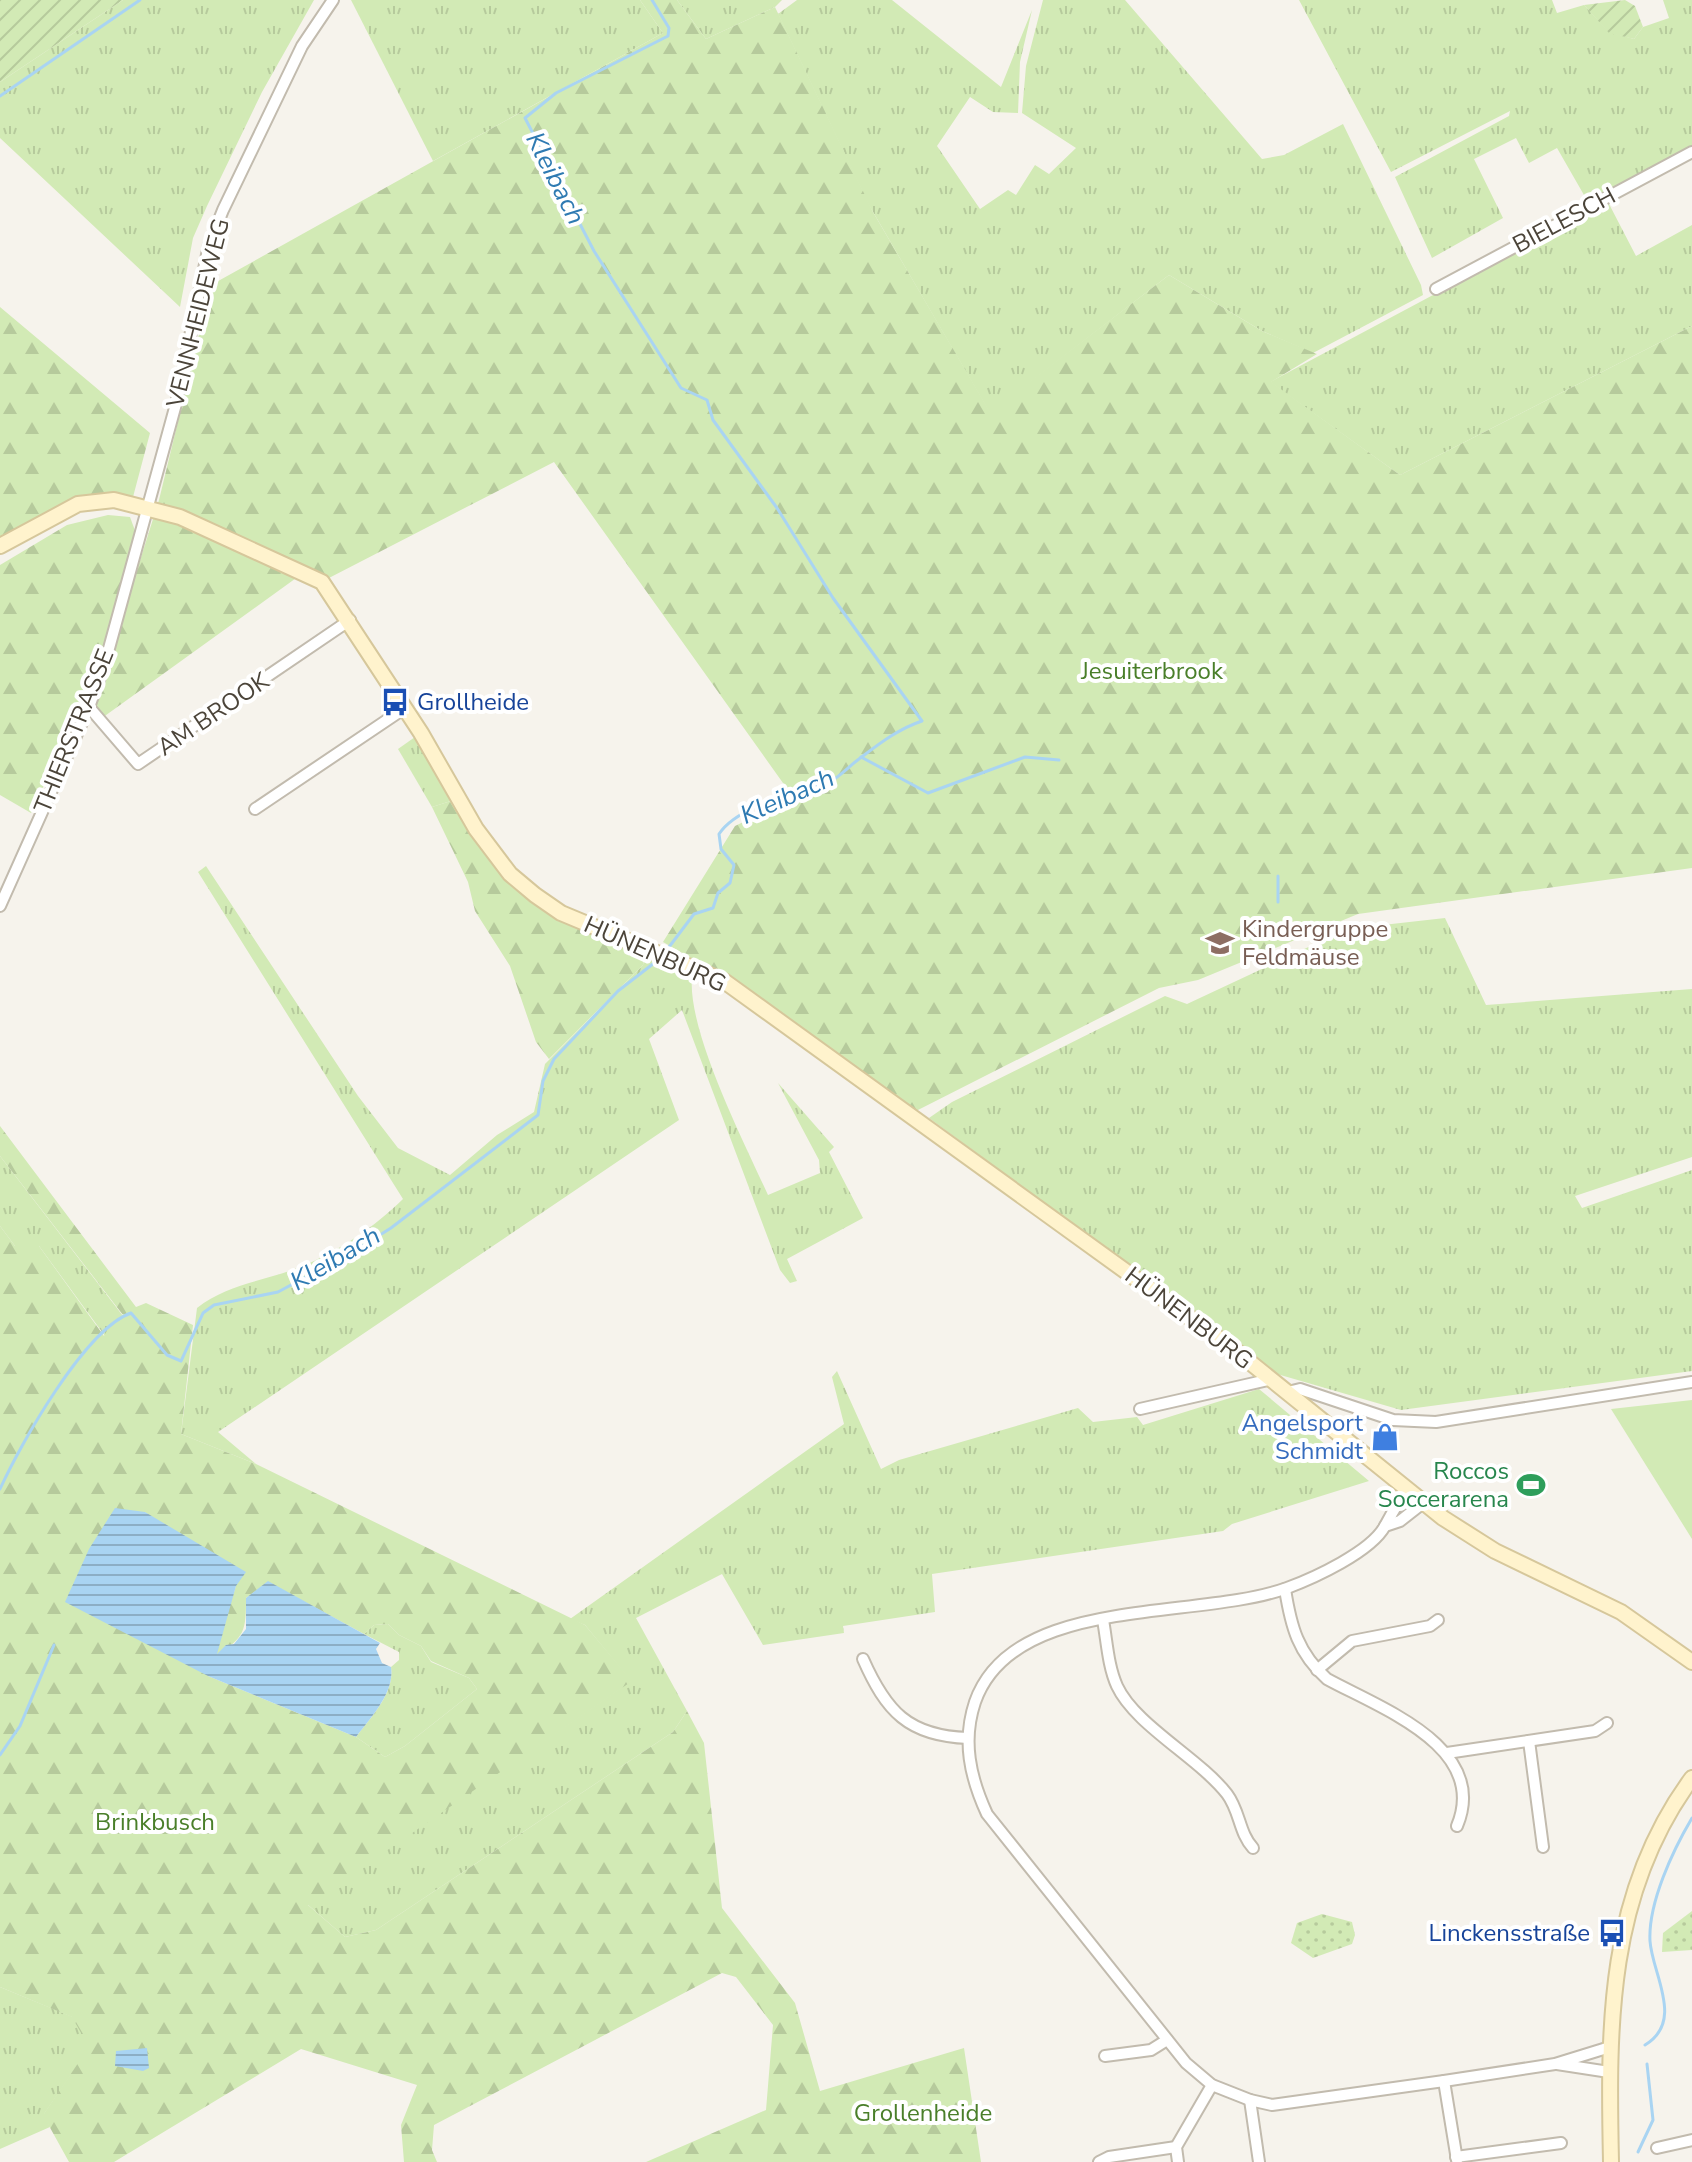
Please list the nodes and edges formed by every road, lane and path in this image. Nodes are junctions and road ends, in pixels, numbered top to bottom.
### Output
1 (333, 0) edge
2 (1692, 152) edge
3 (1436, 289) dead end
4 (150, 507) junction
5 (0, 546) edge
6 (350, 620) junction
7 (89, 707) junction
8 (405, 708) junction
9 (255, 809) dead end
10 (0, 906) edge
11 (1272, 1379) junction
12 (1692, 1382) edge
13 (1288, 1392) junction
14 (1140, 1409) dead end
15 (1407, 1491) junction
16 (1423, 1503) junction
17 (1385, 1526) junction
18 (1285, 1589) junction
19 (1103, 1620) junction
20 (1438, 1620) dead end
21 (863, 1659) dead end
22 (1692, 1662) edge
23 (1317, 1670) junction
24 (1607, 1723) dead end
25 (968, 1738) junction
26 (1529, 1741) junction
27 (1447, 1753) junction
28 (1692, 1778) edge
29 (1457, 1826) dead end
30 (1543, 1847) dead end
31 (1253, 1848) dead end
32 (1167, 2040) junction
33 (1610, 2047) junction
34 (1105, 2056) dead end
35 (1555, 2064) junction
36 (1609, 2072) junction
37 (1444, 2081) junction
38 (1212, 2085) junction
39 (1250, 2100) junction
40 (1692, 2140) edge
41 (1561, 2143) dead end
42 (1176, 2147) junction
43 (1657, 2148) dead end
44 (1457, 2159) edge
45 (1099, 2162) edge
46 (1178, 2162) edge
47 (1259, 2162) edge
48 (1611, 2162) edge

1 - 4 street, VENNHEIDEWEG
2 - 3 street, BIELESCH
4 - 5 street, HÜNENBURG
4 - 6 street, HÜNENBURG
4 - 7 street, THIERSTRASSE
6 - 7 street, AM BROOK
6 - 8 street, HÜNENBURG
7 - 10 street, THIERSTRASSE
8 - 9 street
8 - 11 street, HÜNENBURG
11 - 13 street, HÜNENBURG
11 - 14 street, HÜNENBURG
12 - 13 street
13 - 15 street, HÜNENBURG
15 - 16 street, HÜNENBURG
15 - 17 street
16 - 17 street
16 - 22 street, HÜNENBURG
17 - 18 street
18 - 19 street
18 - 23 street
19 - 25 street
19 - 31 street
20 - 23 street
21 - 25 street
23 - 27 street
24 - 26 street
25 - 32 street
26 - 27 street
26 - 30 street
27 - 29 street
28 - 33 street
32 - 34 street
32 - 38 street
33 - 35 street
33 - 36 street
35 - 36 street
35 - 37 street
36 - 48 street
37 - 39 street
37 - 44 street
38 - 39 street
38 - 42 street
39 - 47 street
40 - 43 street
41 - 44 street
42 - 45 street
42 - 46 street

